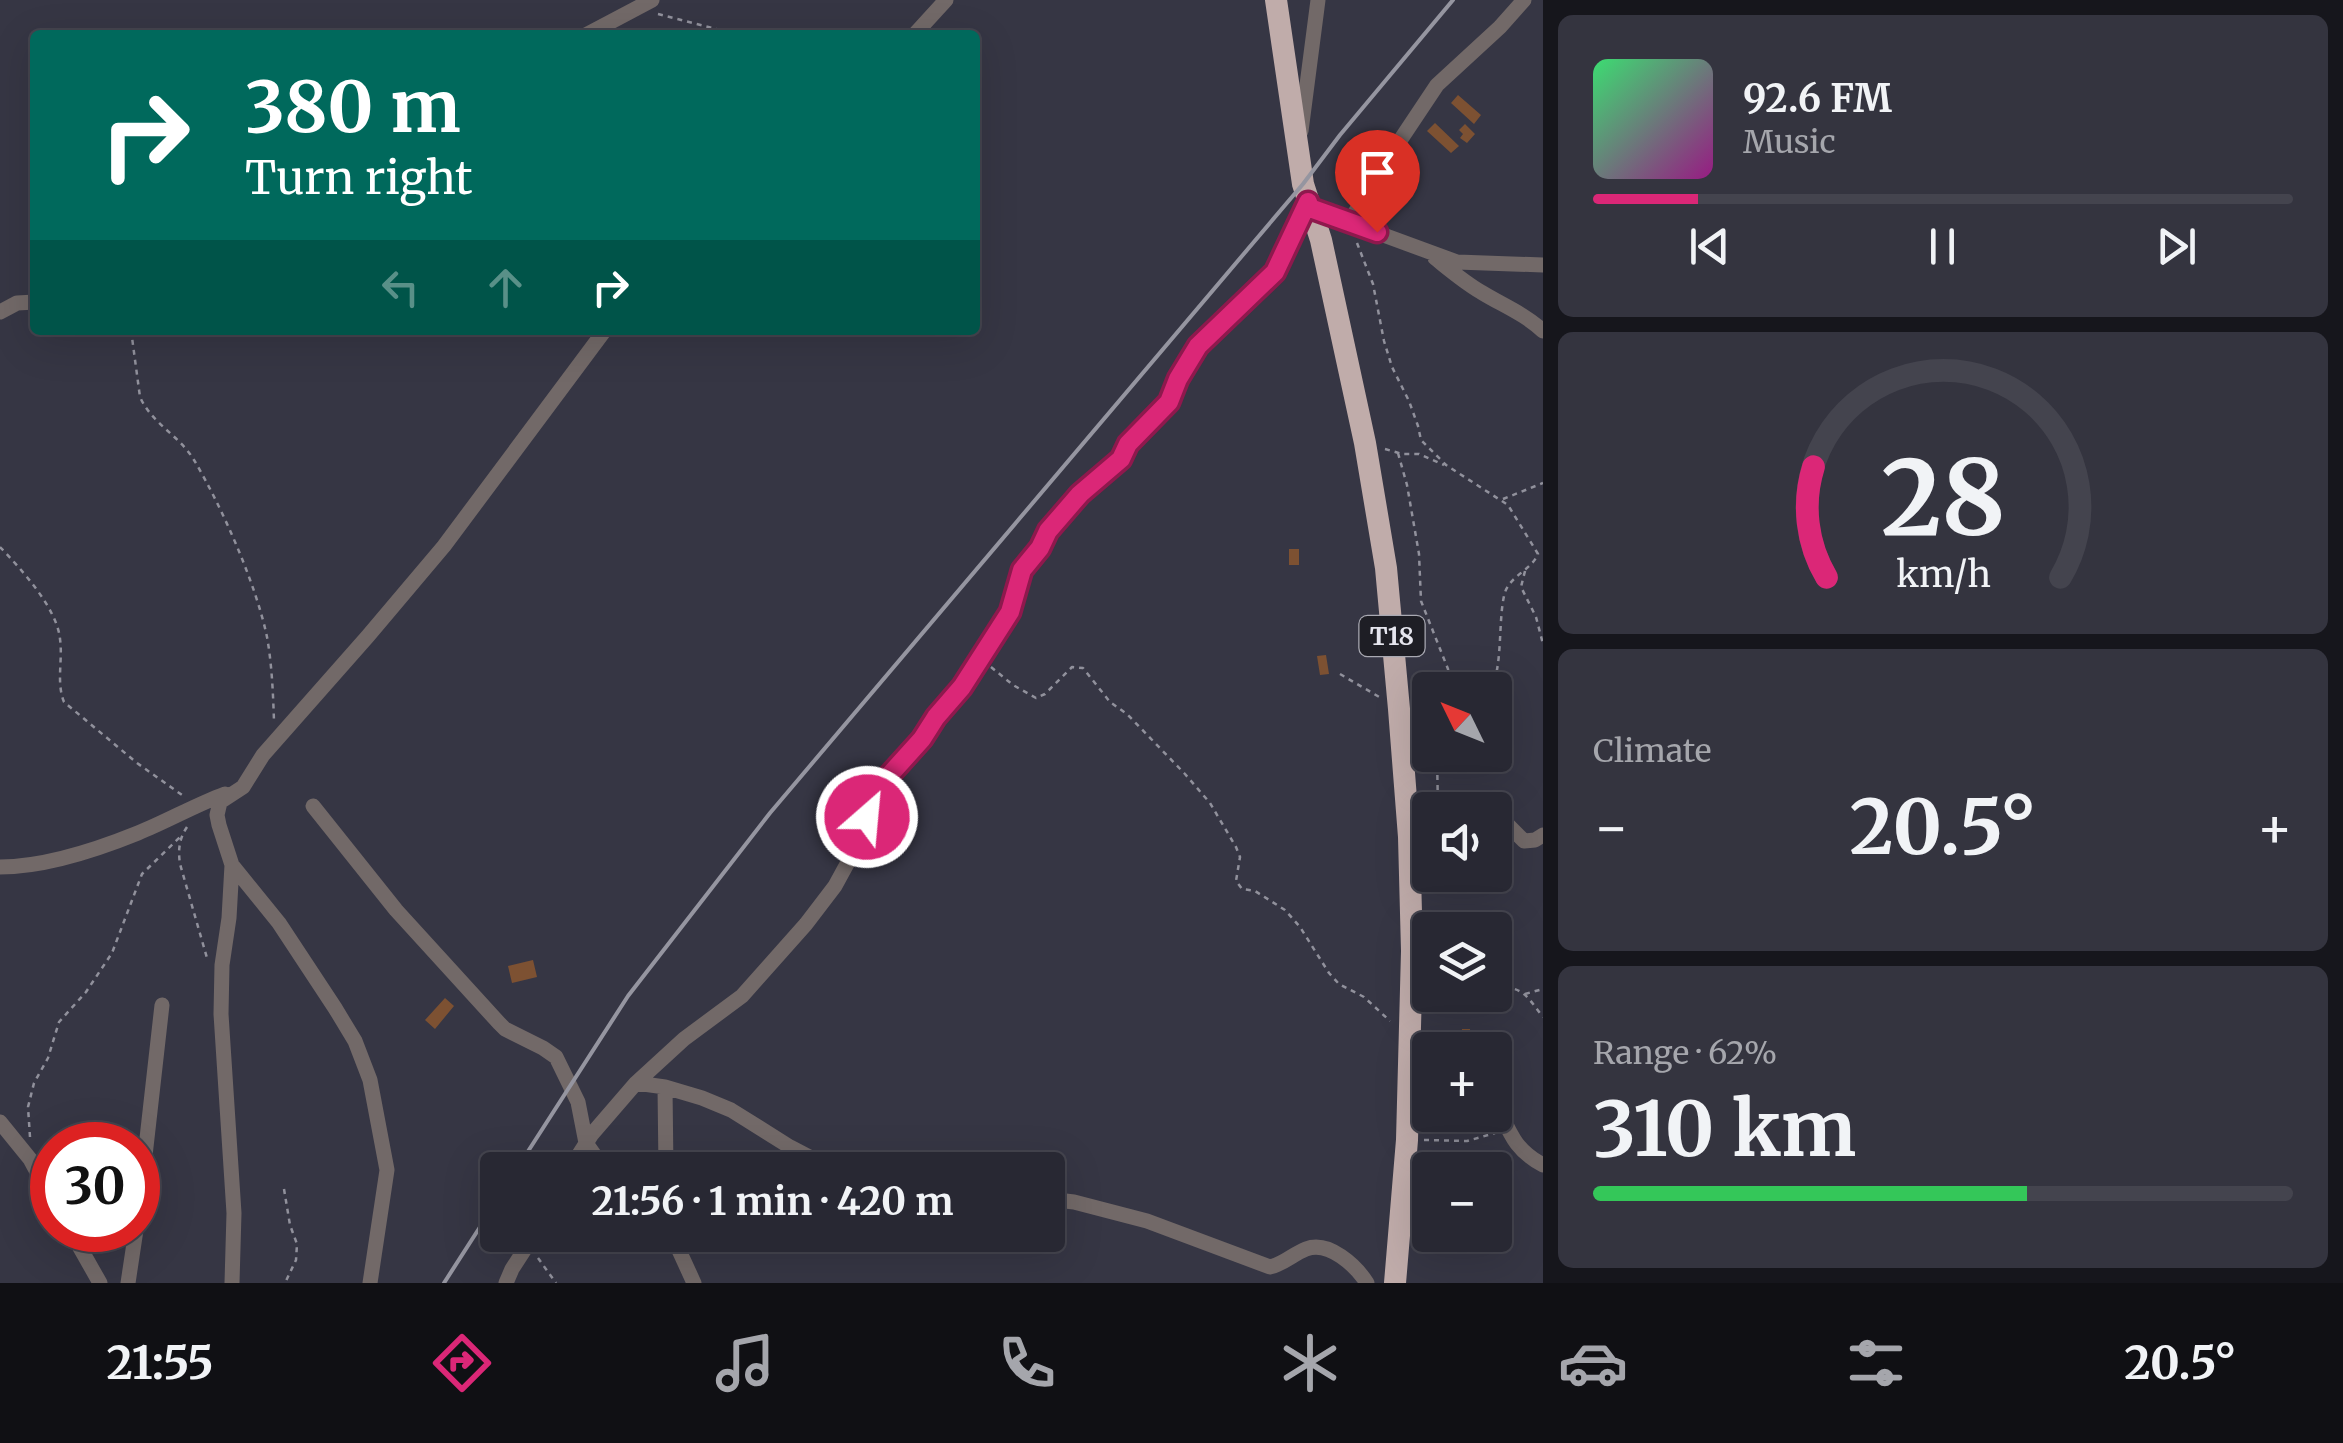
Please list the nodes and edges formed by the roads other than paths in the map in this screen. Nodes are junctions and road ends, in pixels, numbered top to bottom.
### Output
1 (652, 0) edge
2 (946, 0) edge
3 (1276, 0) edge
4 (1318, 0) edge
5 (1524, 0) edge
6 (595, 30) edge
7 (919, 30) edge
8 (1299, 150) junction
9 (1309, 205) junction
10 (1350, 222) junction
11 (1426, 252) junction
12 (1543, 265) edge
13 (30, 303) edge
14 (3, 307) edge
15 (1543, 331) edge
16 (601, 335) edge
17 (243, 787) junction
18 (313, 806) dead end
19 (1512, 827) edge
20 (1543, 835) edge
21 (232, 865) junction
22 (0, 867) edge
23 (162, 1004) dead end
24 (1410, 1039) joint
25 (636, 1084) junction
26 (665, 1088) junction
27 (0, 1122) edge
28 (149, 1122) edge
29 (1510, 1132) edge
30 (586, 1144) junction
31 (580, 1152) edge
32 (593, 1152) edge
33 (666, 1152) edge
34 (800, 1152) edge
35 (30, 1159) edge
36 (1543, 1165) edge
37 (1065, 1201) edge
38 (82, 1252) edge
39 (133, 1252) edge
40 (523, 1252) edge
41 (680, 1252) edge
42 (100, 1283) edge
43 (128, 1283) edge
44 (232, 1283) edge
45 (370, 1283) edge
46 (506, 1283) edge
47 (694, 1283) edge
48 (1367, 1283) edge
49 (1395, 1283) edge

1 - 6 street
2 - 7 street
3 - 8 highway, T18
4 - 8 street
5 - 10 street
8 - 9 highway, T18
9 - 10 street
9 - 24 highway, T18
9 - 25 street
10 - 11 street
11 - 12 street
11 - 15 street
13 - 14 street
16 - 17 street
17 - 21 street
17 - 22 street
18 - 30 street
19 - 20 street
21 - 44 street
21 - 45 street
23 - 28 street
24 - 49 highway, T18
25 - 26 street
25 - 30 street
26 - 33 street
26 - 34 street
27 - 35 street
29 - 36 street
30 - 31 street
30 - 32 street
37 - 48 street
38 - 42 street
39 - 43 street
40 - 46 street
41 - 47 street

